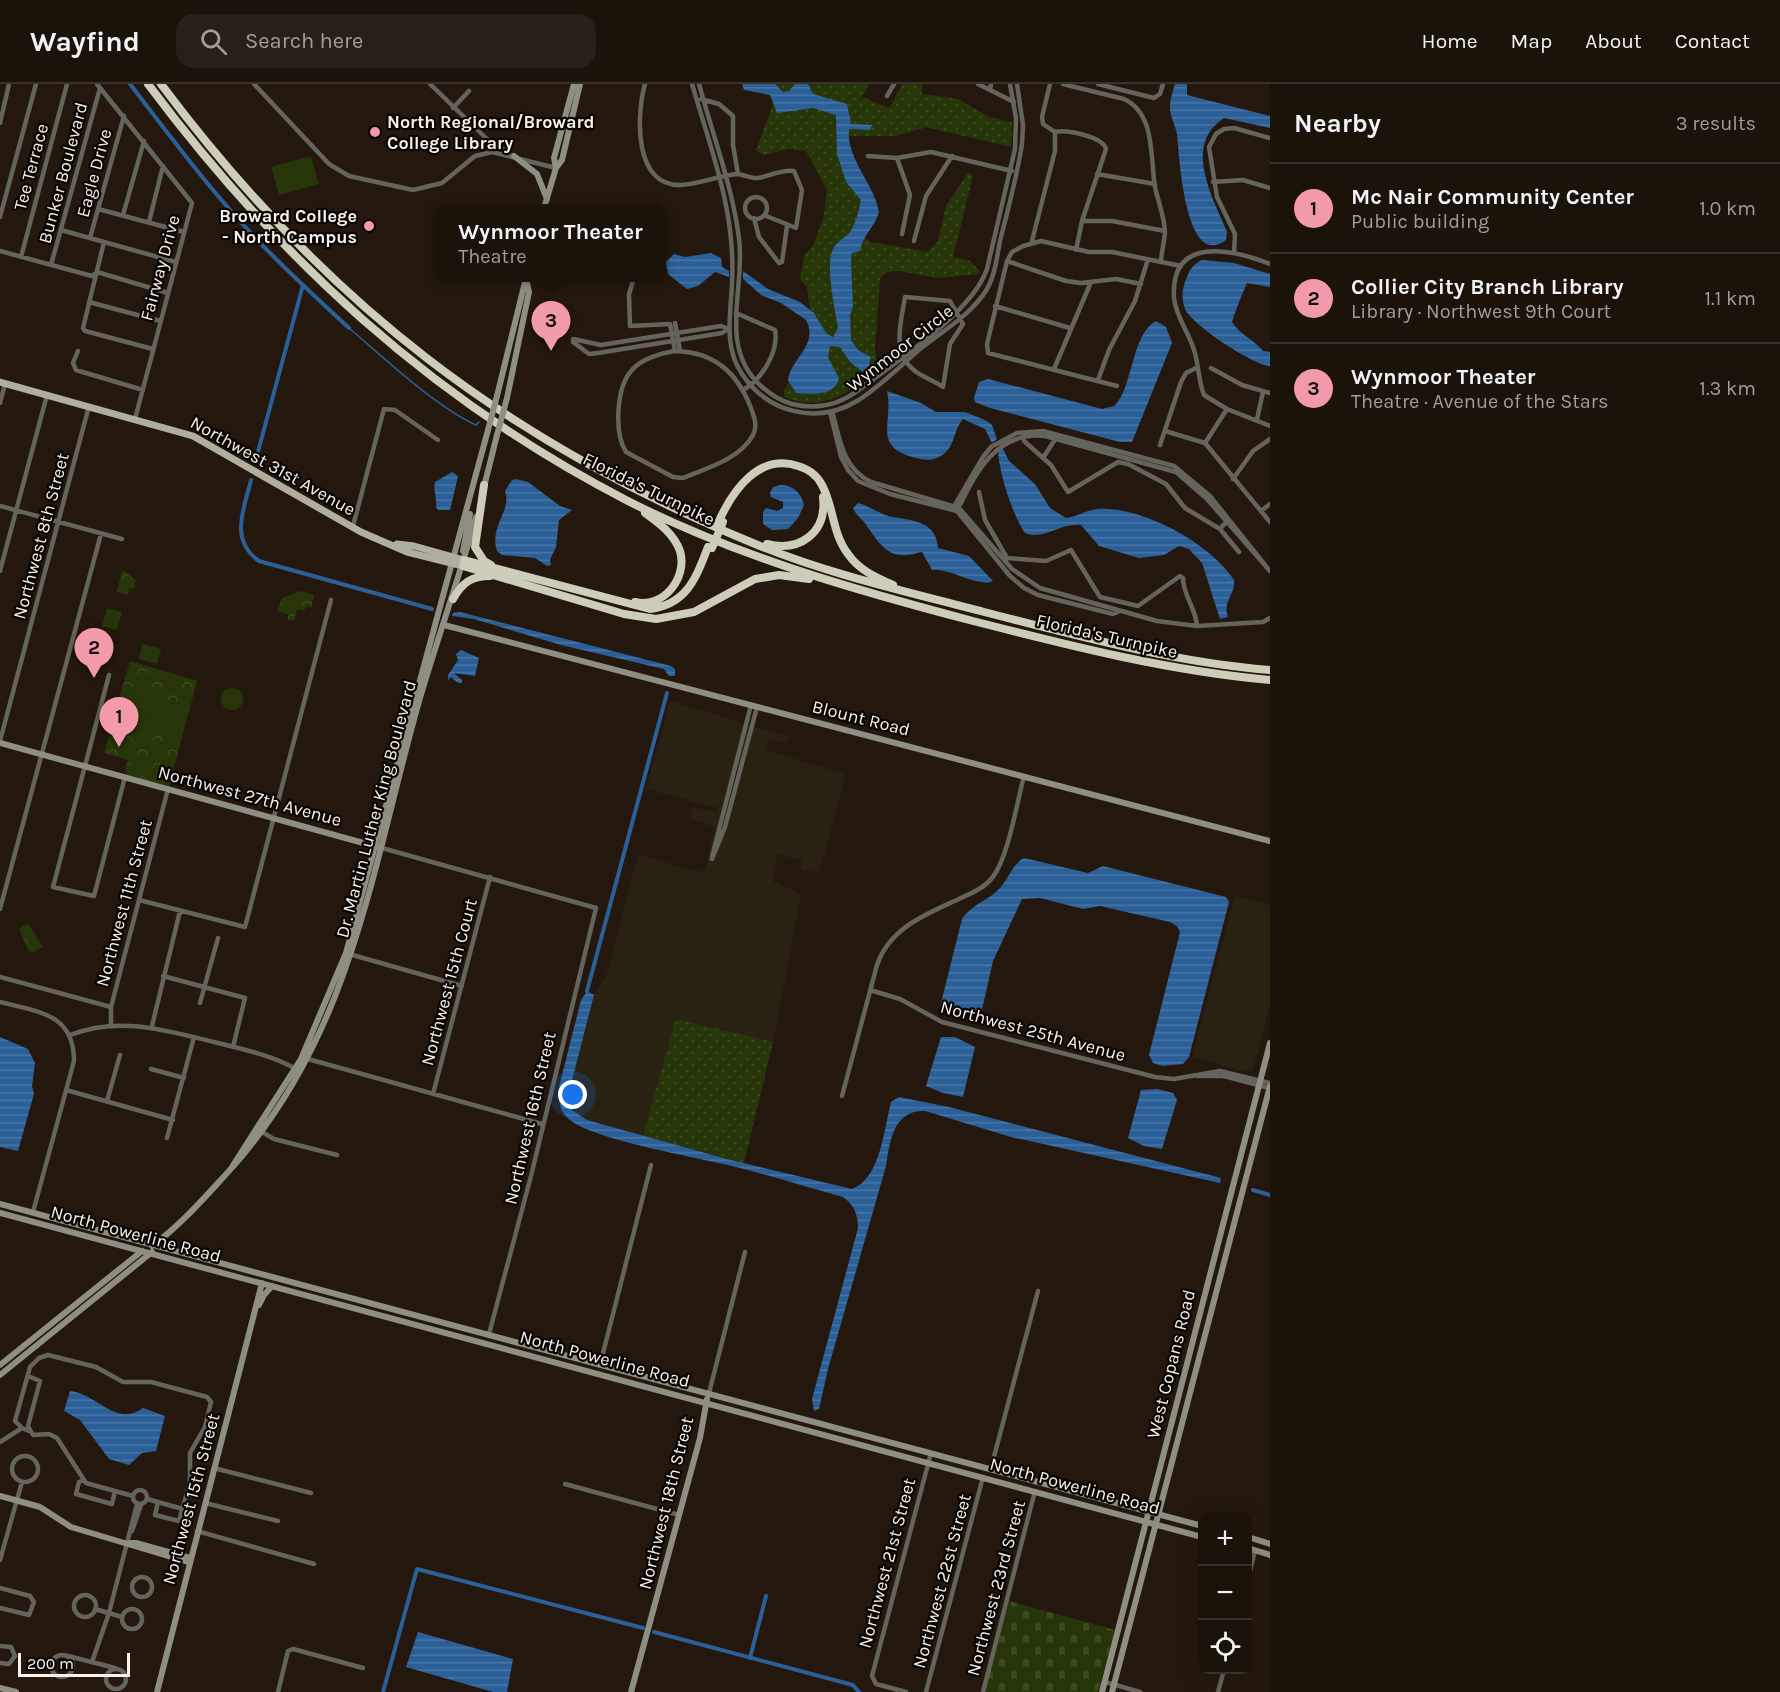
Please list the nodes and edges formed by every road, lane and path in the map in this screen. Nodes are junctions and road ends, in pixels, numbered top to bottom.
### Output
1 (9, 84) edge
2 (36, 84) edge
3 (67, 84) edge
4 (148, 84) edge
5 (161, 84) edge
6 (254, 84) edge
7 (430, 84) edge
8 (645, 84) edge
9 (692, 84) edge
10 (699, 84) edge
11 (894, 84) edge
12 (978, 84) edge
13 (1010, 84) edge
14 (1017, 84) edge
15 (1050, 84) edge
16 (1063, 84) edge
17 (1098, 84) edge
18 (1163, 84) edge
19 (578, 85) edge
20 (99, 86) edge
21 (990, 87) edge
22 (469, 92) dead end
23 (887, 96) dead end
24 (3, 98) edge
25 (703, 99) junction
26 (696, 100) junction
27 (1017, 102) junction
28 (453, 108) junction
29 (2, 112) edge
30 (124, 116) junction
31 (0, 123) edge
32 (1056, 132) junction
33 (1270, 138) edge
34 (488, 140) junction
35 (144, 141) junction
36 (492, 152) junction
37 (514, 156) junction
38 (868, 156) dead end
39 (952, 156) junction
40 (897, 158) junction
41 (163, 166) junction
42 (556, 168) junction
43 (1010, 170) junction
44 (1017, 172) junction
45 (738, 174) junction
46 (1097, 174) junction
47 (724, 177) junction
48 (1213, 182) junction
49 (1155, 184) junction
50 (1270, 188) edge
51 (547, 200) junction
52 (546, 204) edge
53 (98, 208) junction
54 (746, 210) junction
55 (731, 213) junction
56 (764, 215) junction
57 (123, 216) junction
58 (0, 217) edge
59 (754, 218) junction
60 (1082, 221) junction
61 (149, 222) junction
62 (787, 226) junction
63 (61, 230) junction
64 (1165, 231) junction
65 (184, 232) junction
66 (902, 234) dead end
67 (90, 238) junction
68 (914, 241) dead end
69 (1032, 241) junction
70 (104, 242) junction
71 (1076, 250) junction
72 (0, 251) edge
73 (1234, 253) junction
74 (21, 257) junction
75 (1148, 260) junction
76 (1161, 260) junction
77 (1007, 261) junction
78 (176, 262) junction
79 (1270, 264) edge
80 (51, 265) junction
81 (1181, 266) junction
82 (97, 272) junction
83 (525, 282) edge
84 (527, 282) edge
85 (633, 282) edge
86 (1091, 282) junction
87 (1141, 284) junction
88 (168, 292) junction
89 (89, 302) junction
90 (995, 306) junction
91 (736, 313) junction
92 (958, 315) junction
93 (160, 321) junction
94 (735, 328) junction
95 (1070, 328) junction
96 (728, 329) junction
97 (675, 333) junction
98 (676, 340) junction
99 (620, 342) junction
100 (594, 344) junction
101 (601, 345) junction
102 (581, 348) junction
103 (153, 349) junction
104 (621, 349) junction
105 (78, 351) dead end
106 (678, 351) junction
107 (601, 353) junction
108 (904, 358) junction
109 (1196, 368) junction
110 (1211, 368) dead end
111 (1054, 369) junction
112 (755, 381) junction
113 (1098, 381) junction
114 (3, 383) edge
115 (750, 384) junction
116 (1117, 386) dead end
117 (742, 388) junction
118 (143, 390) junction
119 (1263, 392) junction
120 (1270, 393) edge
121 (48, 395) junction
122 (0, 402) edge
123 (89, 406) junction
124 (830, 409) junction
125 (1227, 409) junction
126 (135, 418) junction
127 (1257, 419) junction
128 (1270, 426) edge
129 (1164, 431) junction
130 (1054, 436) junction
131 (1270, 439) edge
132 (438, 440) dead end
133 (1024, 441) dead end
134 (1205, 443) junction
135 (1160, 445) dead end
136 (1043, 458) junction
137 (1129, 458) junction
138 (1233, 479) junction
139 (484, 485) junction
140 (979, 492) dead end
141 (471, 494) junction
142 (627, 501) junction
143 (1270, 504) edge
144 (0, 506) edge
145 (956, 509) junction
146 (16, 510) junction
147 (1261, 511) junction
148 (1227, 520) junction
149 (721, 521) junction
150 (58, 522) junction
151 (1270, 522) edge
152 (353, 526) junction
153 (1220, 529) junction
154 (101, 534) junction
155 (740, 537) junction
156 (122, 539) dead end
157 (997, 543) junction
158 (710, 547) junction
159 (988, 548) junction
160 (1239, 552) dead end
161 (453, 560) junction
162 (464, 563) junction
163 (0, 571) edge
164 (1270, 571) edge
165 (497, 572) junction
166 (839, 584) junction
167 (562, 586) junction
168 (552, 593) junction
169 (915, 594) junction
170 (453, 599) junction
171 (331, 600) dead end
172 (1120, 601) junction
173 (1118, 612) junction
174 (1270, 618) edge
175 (444, 625) junction
176 (1197, 626) junction
177 (1270, 670) edge
178 (109, 675) dead end
179 (1270, 680) edge
180 (754, 706) junction
181 (408, 734) junction
182 (0, 742) edge
183 (42, 754) junction
184 (84, 766) junction
185 (1024, 776) junction
186 (125, 777) junction
187 (168, 789) junction
188 (274, 818) junction
189 (1270, 841) edge
190 (379, 847) junction
191 (490, 877) junction
192 (139, 900) junction
193 (596, 908) joint
194 (0, 909) edge
195 (180, 911) junction
196 (218, 938) dead end
197 (349, 954) junction
198 (163, 976) junction
199 (0, 977) edge
200 (204, 986) junction
201 (462, 986) junction
202 (870, 990) junction
203 (0, 1002) edge
204 (200, 1003) dead end
205 (111, 1007) junction
206 (111, 1024) junction
207 (152, 1026) junction
208 (317, 1026) junction
209 (70, 1035) junction
210 (194, 1037) junction
211 (1270, 1044) edge
212 (233, 1047) junction
213 (120, 1055) dead end
214 (308, 1059) junction
215 (151, 1069) dead end
216 (298, 1070) junction
217 (184, 1078) junction
218 (1260, 1083) junction
219 (1270, 1085) edge
220 (66, 1090) junction
221 (434, 1094) junction
222 (842, 1096) dead end
223 (107, 1101) junction
224 (172, 1120) junction
225 (542, 1124) junction
226 (262, 1132) junction
227 (167, 1138) dead end
228 (337, 1155) dead end
229 (651, 1165) dead end
230 (232, 1168) junction
231 (0, 1204) edge
232 (33, 1212) junction
233 (0, 1213) edge
234 (11, 1216) junction
235 (153, 1245) junction
236 (141, 1252) junction
237 (745, 1252) dead end
238 (152, 1255) junction
239 (263, 1274) junction
240 (248, 1279) junction
241 (285, 1281) junction
242 (262, 1283) junction
243 (272, 1286) junction
244 (1038, 1291) dead end
245 (255, 1313) junction
246 (489, 1334) junction
247 (0, 1365) edge
248 (600, 1365) junction
249 (610, 1368) junction
250 (585, 1370) junction
251 (597, 1372) junction
252 (0, 1376) edge
253 (28, 1376) junction
254 (709, 1393) junction
255 (707, 1402) junction
256 (794, 1425) junction
257 (827, 1425) junction
258 (22, 1428) junction
259 (29, 1431) junction
260 (0, 1442) edge
261 (931, 1453) junction
262 (928, 1462) junction
263 (214, 1467) junction
264 (991, 1468) junction
265 (983, 1477) junction
266 (84, 1480) junction
267 (1038, 1481) junction
268 (22, 1482) junction
269 (565, 1484) dead end
270 (1025, 1488) junction
271 (115, 1491) junction
272 (1035, 1491) junction
273 (311, 1493) dead end
274 (0, 1496) edge
275 (133, 1496) junction
276 (147, 1499) junction
277 (17, 1501) junction
278 (158, 1502) junction
279 (205, 1503) junction
280 (139, 1504) junction
281 (183, 1509) junction
282 (1149, 1511) junction
283 (1159, 1514) junction
284 (679, 1515) junction
285 (278, 1521) dead end
286 (1147, 1521) junction
287 (1156, 1524) junction
288 (1198, 1525) edge
289 (197, 1531) junction
290 (1198, 1535) edge
291 (1252, 1538) edge
292 (128, 1544) junction
293 (1270, 1544) edge
294 (1252, 1550) edge
295 (1255, 1551) junction
296 (1270, 1555) edge
297 (0, 1560) edge
298 (189, 1560) junction
299 (314, 1564) dead end
300 (1251, 1566) edge
301 (118, 1579) junction
302 (132, 1583) junction
303 (0, 1588) edge
304 (0, 1608) edge
305 (95, 1609) junction
306 (109, 1613) junction
307 (122, 1617) junction
308 (0, 1645) edge
309 (65, 1655) junction
310 (92, 1662) junction
311 (0, 1663) edge
312 (363, 1668) dead end
313 (119, 1669) junction
314 (1223, 1674) edge
315 (1105, 1682) junction
316 (0, 1688) edge
317 (1113, 1688) edge
318 (1127, 1690) edge
319 (16, 1692) edge
320 (157, 1692) edge
321 (278, 1692) edge
322 (631, 1692) edge
323 (906, 1692) edge
324 (926, 1692) edge
325 (983, 1692) edge
326 (1102, 1692) edge
327 (1140, 1692) edge
328 (1218, 1692) edge

1 - 24 street
2 - 58 street
3 - 74 street, Tee Terrace
4 - 142 highway, Florida's Turnpike
5 - 155 highway, Florida's Turnpike
6 - 36 street
7 - 28 street
8 - 47 street
9 - 26 street, Wynmoor Circle
10 - 25 street, Wynmoor Circle
11 - 23 street
12 - 21 street
13 - 27 street, Wynmoor Circle
14 - 27 street, Wynmoor Circle
15 - 32 street
16 - 49 street
17 - 18 street
19 - 42 main road
20 - 30 street, Fairway Drive
20 - 63 street, Bunker Boulevard
21 - 27 street
22 - 28 street
24 - 29 street
25 - 26 street
25 - 45 street
25 - 47 street, Wynmoor Circle
26 - 47 street, Wynmoor Circle
27 - 43 street, Wynmoor Circle
27 - 44 street, Wynmoor Circle
28 - 34 street
29 - 31 street
30 - 35 street, Fairway Drive
30 - 53 street, Eagle Drive
32 - 46 street
32 - 69 street
33 - 48 street
34 - 36 street
34 - 37 street
35 - 41 street, Fairway Drive
35 - 57 street
36 - 37 street
37 - 42 street
37 - 51 main road
38 - 40 street
39 - 40 street
39 - 43 street
39 - 68 street
40 - 66 street
41 - 61 street
41 - 65 street, Fairway Drive
42 - 51 main road
43 - 44 street
43 - 92 street, Wynmoor Circle
44 - 92 street, Wynmoor Circle
45 - 47 street
45 - 62 street
46 - 49 street
46 - 60 street
47 - 55 street, Wynmoor Circle
48 - 50 street
48 - 73 street
49 - 64 street
51 - 52 main road
53 - 57 street
53 - 67 street, Eagle Drive
54 - 55 street
54 - 56 street
54 - 59 street
55 - 91 street, Wynmoor Circle
55 - 96 street, Wynmoor Circle
56 - 59 street
56 - 62 street
57 - 61 street
59 - 62 street
60 - 64 street
60 - 71 street
61 - 65 street
63 - 67 street
63 - 80 street, Bunker Boulevard
64 - 76 street
65 - 78 street, Fairway Drive
67 - 70 street
69 - 71 street
69 - 77 street
70 - 78 street
70 - 82 street
71 - 75 street
72 - 74 street
73 - 79 street
73 - 81 street
74 - 80 street
75 - 76 street
75 - 87 street
76 - 81 street
77 - 86 street
77 - 90 street
78 - 88 street, Fairway Drive
80 - 82 street
81 - 109 street
82 - 88 street
82 - 89 street
83 - 141 main road, Dr. Martin Luther King Boulevard, bridge
84 - 139 main road, Dr. Martin Luther King Boulevard, bridge
85 - 97 street
86 - 87 street
86 - 95 street
87 - 113 street
88 - 93 street, Fairway Drive
89 - 93 street
89 - 103 street
90 - 95 street
90 - 111 street
91 - 94 street, Wynmoor Circle
91 - 112 street
92 - 108 street, Wynmoor Circle
92 - 108 street
92 - 108 street
93 - 103 street, Fairway Drive
94 - 96 street
94 - 112 street, Wynmoor Circle
95 - 111 street
96 - 97 street
96 - 98 street
96 - 115 street, Wynmoor Circle
97 - 98 street
97 - 99 street
98 - 104 street
98 - 106 street
99 - 101 street
99 - 104 street
100 - 101 street
100 - 102 street
100 - 102 street
101 - 107 street
102 - 107 street
103 - 118 street, Fairway Drive
104 - 107 street
105 - 118 street
106 - 117 street
106 - 117 street
108 - 124 street, Wynmoor Circle
109 - 125 street
109 - 129 street
110 - 119 street
111 - 113 street
112 - 115 street
112 - 124 street, Wynmoor Circle
113 - 116 street
114 - 121 main road, Northwest 31st Avenue
114 - 122 street
115 - 117 street
115 - 124 street, Wynmoor Circle
118 - 126 street, Fairway Drive
119 - 120 street
119 - 127 street
121 - 123 main road, Northwest 31st Avenue
121 - 146 street
123 - 126 main road, Northwest 31st Avenue
123 - 150 street, Northwest 8th Street
124 - 145 street
125 - 127 street
125 - 134 street
126 - 152 main road, Northwest 31st Avenue
127 - 128 street
129 - 134 street
129 - 135 street
130 - 136 street
130 - 137 street
130 - 145 street
131 - 138 street
132 - 152 street
133 - 136 street
134 - 138 street
136 - 137 street
137 - 148 street
137 - 153 street
138 - 147 street
139 - 162 main road, Dr. Martin Luther King Boulevard
139 - 165 highway
140 - 157 street
141 - 161 main road, Dr. Martin Luther King Boulevard
141 - 162 main road
142 - 166 highway, Florida's Turnpike
142 - 167 highway
143 - 147 street
144 - 146 street
145 - 159 street
146 - 150 street
146 - 163 street
147 - 151 street
148 - 153 street
148 - 164 street
149 - 155 highway
149 - 158 highway, bridge
149 - 169 highway
150 - 154 street
150 - 182 street, Northwest 8th Street
152 - 161 main road, Northwest 31st Avenue
153 - 160 street
154 - 156 street
154 - 183 street
155 - 169 highway, Florida's Turnpike
157 - 159 street
157 - 172 street
158 - 167 highway
158 - 168 highway
159 - 173 street
161 - 162 main road, Northwest 31st Avenue
161 - 181 main road, Dr. Martin Luther King Boulevard
162 - 165 highway
162 - 170 main road, Dr. Martin Luther King Boulevard
165 - 167 highway
165 - 168 highway
165 - 170 highway
166 - 168 highway
166 - 179 highway, Florida's Turnpike
169 - 177 highway, Florida's Turnpike
170 - 175 main road, Dr. Martin Luther King Boulevard
171 - 188 street
172 - 173 street
172 - 176 street
173 - 176 street
174 - 176 street
175 - 180 main road, Blount Road
175 - 181 main road, Dr. Martin Luther King Boulevard
178 - 184 street
180 - 180 street
180 - 185 main road, Blount Road
181 - 190 main road, Dr. Martin Luther King Boulevard
181 - 190 main road, Dr. Martin Luther King Boulevard
182 - 183 main road, Northwest 27th Avenue
183 - 184 main road, Northwest 27th Avenue
183 - 194 street
184 - 186 main road, Northwest 27th Avenue
184 - 186 street
185 - 189 main road, Blount Road
185 - 202 street
186 - 187 main road, Northwest 27th Avenue
187 - 188 main road, Northwest 27th Avenue
187 - 192 street, Northwest 11th Street
188 - 190 main road, Northwest 27th Avenue
188 - 195 street
190 - 191 street, Northwest 27th Avenue
190 - 197 main road, Dr. Martin Luther King Boulevard
191 - 193 street, Northwest 27th Avenue
191 - 201 street, Northwest 15th Court
192 - 195 street
192 - 205 street, Northwest 11th Street
193 - 225 street, Northwest 16th Street
195 - 198 street
196 - 200 street
197 - 201 street
197 - 208 main road, Dr. Martin Luther King Boulevard
197 - 214 main road, Dr. Martin Luther King Boulevard
198 - 200 street
198 - 207 street
199 - 205 street
200 - 204 street
200 - 212 street
201 - 221 street, Northwest 15th Court
202 - 218 street, Northwest 25th Avenue
202 - 222 street
203 - 209 street
205 - 206 street, Northwest 11th Street
206 - 207 street
206 - 209 street
207 - 210 street
208 - 214 main road
208 - 216 main road, Dr. Martin Luther King Boulevard
209 - 220 street
210 - 212 street
210 - 217 street
211 - 218 main road, West Copans Road
212 - 216 street
213 - 223 street
214 - 216 main road, Dr. Martin Luther King Boulevard
214 - 221 street
215 - 217 street
216 - 226 main road, Dr. Martin Luther King Boulevard
216 - 230 main road, Dr. Martin Luther King Boulevard
217 - 224 street
218 - 219 street, Northwest 25th Avenue
218 - 282 main road, West Copans Road
219 - 283 main road, West Copans Road
220 - 223 street
220 - 232 street
221 - 225 street
223 - 224 street
224 - 227 street
225 - 246 street, Northwest 16th Street
226 - 228 street
226 - 230 main road, Dr. Martin Luther King Boulevard
229 - 248 street
230 - 235 main road, Dr. Martin Luther King Boulevard
231 - 232 main road, North Powerline Road
232 - 234 main road
232 - 235 main road, North Powerline Road
233 - 234 main road, North Powerline Road
234 - 236 main road, North Powerline Road
235 - 236 main road, Dr. Martin Luther King Boulevard
235 - 238 main road
235 - 239 main road, North Powerline Road
236 - 238 main road, North Powerline Road
236 - 247 main road, Dr. Martin Luther King Boulevard
237 - 254 street, Northwest 18th Street
238 - 240 main road, North Powerline Road
238 - 252 main road
239 - 240 main road
239 - 241 main road, North Powerline Road
240 - 242 main road, North Powerline Road
241 - 242 main road
241 - 246 main road, North Powerline Road
242 - 243 main road, North Powerline Road
242 - 245 main road, Northwest 15th Street
243 - 245 main road, Northwest 15th Street
243 - 250 main road, North Powerline Road
244 - 264 street
245 - 263 main road, Northwest 15th Street
246 - 248 main road, North Powerline Road
248 - 249 main road, North Powerline Road
248 - 250 main road
249 - 251 main road
249 - 254 main road, North Powerline Road
250 - 251 main road, North Powerline Road
251 - 255 main road, North Powerline Road
253 - 258 street
253 - 259 street
253 - 281 street
254 - 255 main road, Northwest 18th Street
254 - 257 main road, North Powerline Road
255 - 256 main road, North Powerline Road
255 - 284 main road, Northwest 18th Street
256 - 257 main road
256 - 262 main road, North Powerline Road
257 - 261 main road, North Powerline Road
258 - 259 street
258 - 260 street
259 - 266 street
261 - 262 street, Northwest 21st Street
261 - 264 main road, North Powerline Road
262 - 265 main road, North Powerline Road
262 - 323 street, Northwest 21st Street
263 - 273 street
263 - 279 main road, Northwest 15th Street
264 - 267 main road, North Powerline Road
265 - 270 main road, North Powerline Road
265 - 324 street, Northwest 22st Street
266 - 271 street
266 - 271 street
267 - 270 main road
267 - 282 main road, North Powerline Road
268 - 268 street
268 - 277 street
269 - 284 street
270 - 272 main road, North Powerline Road
271 - 275 street
272 - 286 main road, North Powerline Road
272 - 325 street, Northwest 23rd Street
274 - 277 main road
275 - 276 street
275 - 280 street
276 - 278 street
276 - 280 street
277 - 292 main road
277 - 297 street
278 - 281 street
278 - 281 street
279 - 285 street
279 - 289 main road, Northwest 15th Street
280 - 292 street
282 - 283 main road, North Powerline Road
282 - 286 main road, West Copans Road
283 - 287 main road, West Copans Road
283 - 288 main road, North Powerline Road
284 - 322 main road, Northwest 18th Street
286 - 287 main road, North Powerline Road
286 - 315 main road, West Copans Road
287 - 290 main road, North Powerline Road
287 - 317 main road, West Copans Road
289 - 298 main road, Northwest 15th Street
289 - 299 street
291 - 293 main road
292 - 298 main road
292 - 301 street
294 - 295 main road
295 - 296 main road
295 - 300 street
298 - 320 main road, Northwest 15th Street
301 - 302 street
301 - 306 street
302 - 302 street
303 - 304 street
305 - 305 street
305 - 306 street
306 - 307 street
306 - 310 street
307 - 307 street
308 - 311 street
309 - 309 street
309 - 310 street
310 - 313 street
312 - 321 street
313 - 313 street
314 - 328 street
315 - 317 street
315 - 326 main road, West Copans Road
316 - 319 main road
317 - 318 street
318 - 327 street

